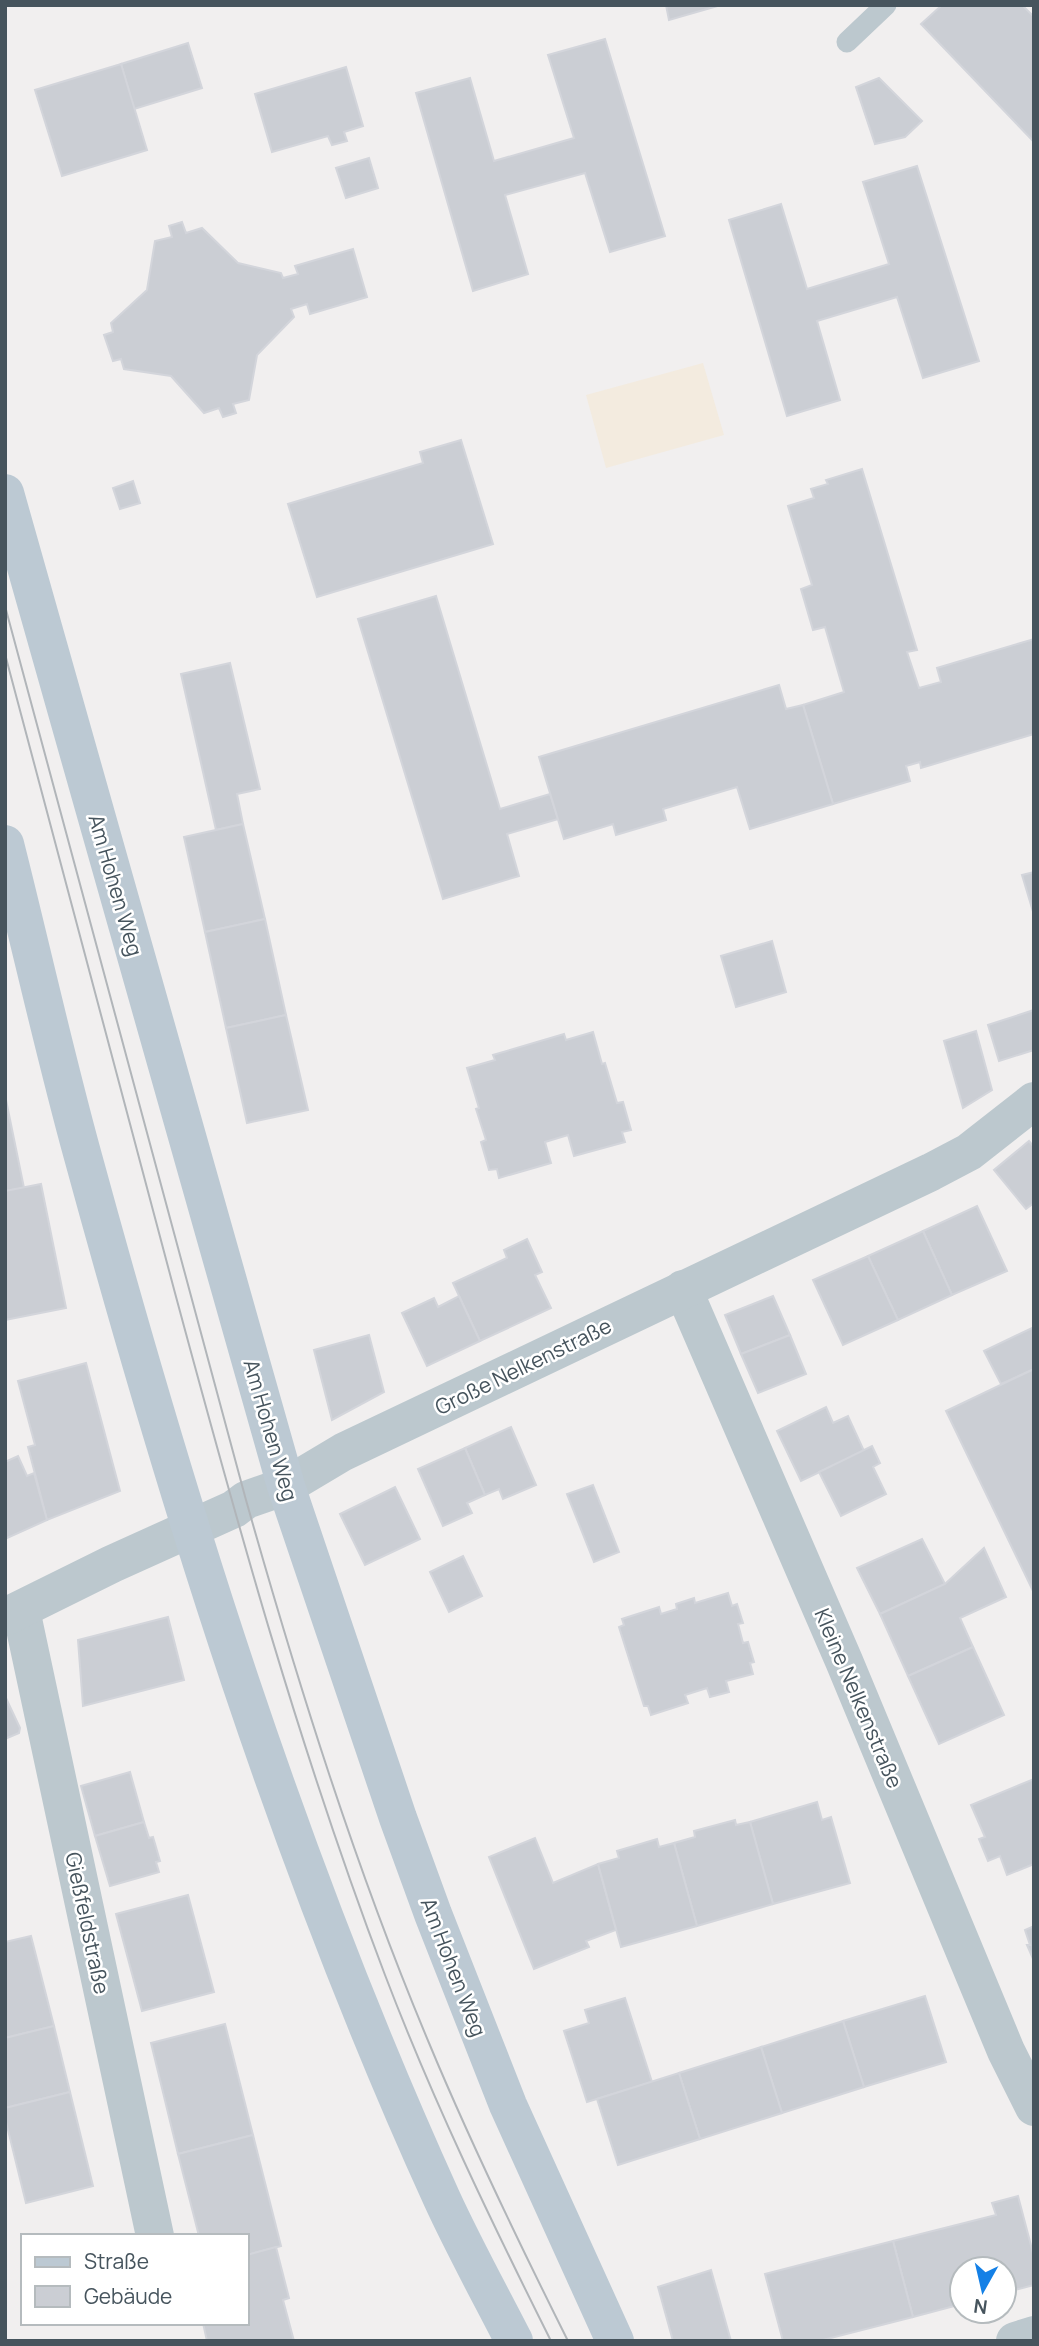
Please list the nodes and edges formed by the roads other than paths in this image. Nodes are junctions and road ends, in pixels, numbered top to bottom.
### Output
1 (886, 5) edge
2 (847, 42) dead end
3 (5, 493) edge
4 (5, 844) edge
5 (1034, 1101) edge
6 (683, 1289) junction
7 (286, 1486) junction
8 (190, 1529) junction
9 (13, 1614) edge
10 (1034, 2107) edge
11 (155, 2234) edge
12 (1034, 2336) edge
13 (514, 2341) edge
14 (615, 2341) edge
15 (1015, 2341) edge

1 - 2 lane
3 - 7 main road, Am Hohen Weg
4 - 8 main road
5 - 6 street, Große Nelkenstraße
6 - 7 street, Große Nelkenstraße
6 - 10 street, Kleine Nelkenstraße
7 - 8 street, Große Nelkenstraße
7 - 14 main road, Am Hohen Weg
8 - 9 street, Große Nelkenstraße
8 - 13 main road
9 - 11 street, Gießfeldstraße
12 - 15 street

